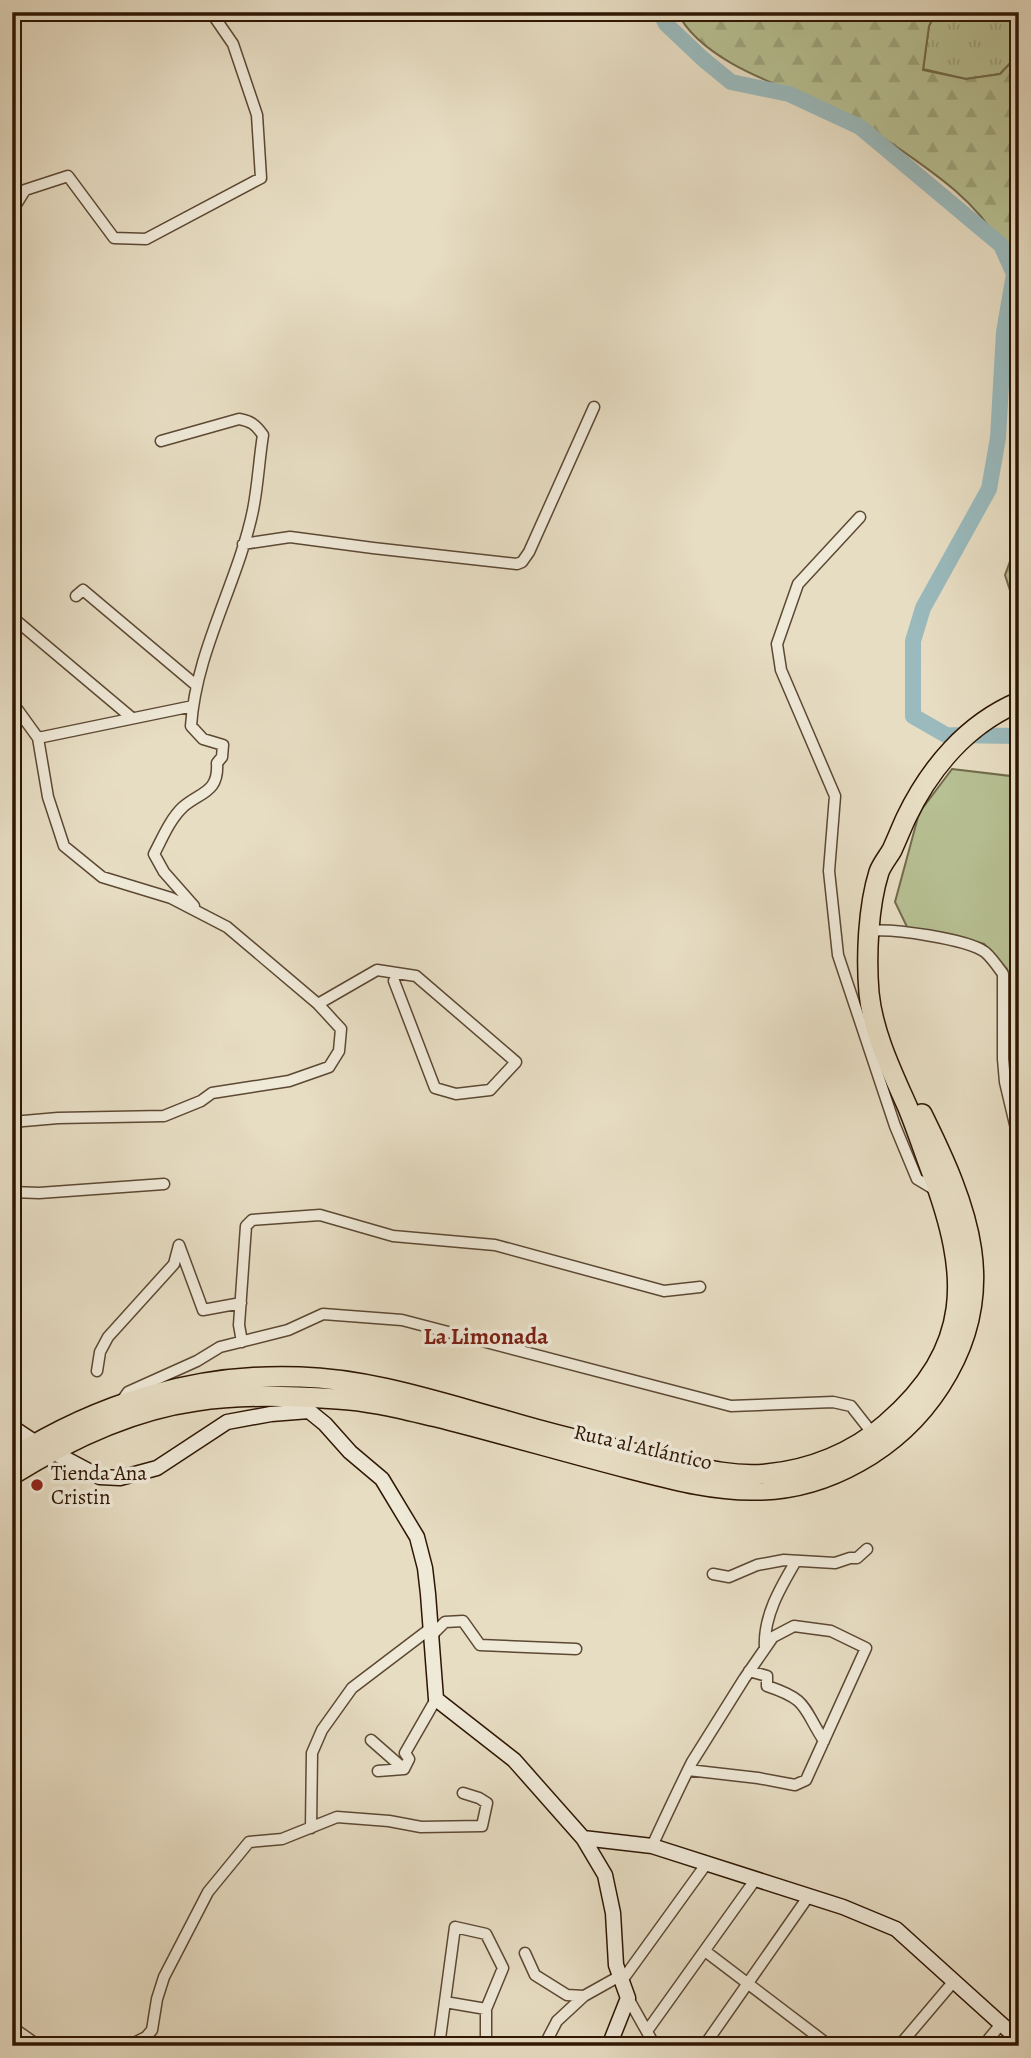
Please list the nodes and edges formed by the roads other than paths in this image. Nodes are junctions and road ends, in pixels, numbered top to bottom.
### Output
1 (211, 12) edge
2 (12, 211) edge
3 (594, 407) dead end
4 (161, 441) dead end
5 (860, 517) dead end
6 (243, 544) junction
7 (76, 596) dead end
8 (12, 617) edge
9 (197, 686) junction
10 (12, 702) edge
11 (1019, 702) edge
12 (192, 706) junction
13 (132, 718) junction
14 (38, 738) junction
15 (199, 913) junction
16 (874, 931) junction
17 (394, 981) dead end
18 (318, 1004) junction
19 (12, 1122) edge
20 (1019, 1140) edge
21 (164, 1184) dead end
22 (12, 1192) edge
23 (939, 1193) junction
24 (700, 1287) dead end
25 (240, 1303) junction
26 (242, 1342) junction
27 (97, 1371) dead end
28 (118, 1405) junction
29 (12, 1427) edge
30 (873, 1434) junction
31 (43, 1447) junction
32 (12, 1458) edge
33 (12, 1475) edge
34 (867, 1549) dead end
35 (796, 1561) junction
36 (713, 1574) dead end
37 (431, 1631) junction
38 (765, 1648) junction
39 (576, 1649) dead end
40 (750, 1671) junction
41 (436, 1699) junction
42 (371, 1740) dead end
43 (824, 1741) junction
44 (404, 1769) junction
45 (688, 1770) junction
46 (378, 1771) dead end
47 (463, 1793) dead end
48 (311, 1828) junction
49 (583, 1838) junction
50 (652, 1846) junction
51 (707, 1863) junction
52 (755, 1880) junction
53 (808, 1897) junction
54 (705, 1951) junction
55 (525, 1953) dead end
56 (620, 1979) junction
57 (954, 1981) junction
58 (749, 1984) junction
59 (583, 1996) junction
60 (628, 1998) junction
61 (445, 2001) junction
62 (486, 2009) junction
63 (1001, 2024) junction
64 (12, 2027) edge
65 (647, 2031) junction
66 (1019, 2039) edge
67 (39, 2046) edge
68 (113, 2046) edge
69 (439, 2046) edge
70 (486, 2046) edge
71 (544, 2046) edge
72 (609, 2046) edge
73 (655, 2046) edge
74 (704, 2046) edge
75 (830, 2046) edge
76 (899, 2046) edge
77 (983, 2046) edge

1 - 2 street
3 - 6 street
4 - 6 street
5 - 23 street
6 - 9 street
7 - 9 street
8 - 13 street
9 - 12 street
10 - 14 street
11 - 16 highway, Ruta al Atlántico
12 - 13 street
12 - 15 street
13 - 14 street
14 - 15 street
15 - 18 street
16 - 20 street
16 - 23 highway, Ruta al Atlántico
16 - 31 highway, Ruta al Atlántico
17 - 18 street
18 - 19 street
21 - 22 street
23 - 30 highway, Ruta al Atlántico
24 - 25 street
25 - 26 street
25 - 27 street
26 - 28 street
26 - 30 street
28 - 30 highway, Ruta al Atlántico
28 - 31 highway, Ruta al Atlántico
29 - 31 street
31 - 32 highway, Ruta al Atlántico
31 - 33 highway, Ruta al Atlántico
31 - 37 street
34 - 35 street
35 - 36 street
35 - 38 street
37 - 39 street
37 - 41 street
37 - 48 street
38 - 40 street
38 - 43 street
40 - 43 street
40 - 45 street
41 - 44 street
41 - 49 street
42 - 44 street
43 - 45 street
44 - 46 street
45 - 50 street
47 - 48 street
48 - 68 street
49 - 50 street
49 - 56 street
50 - 51 street
51 - 52 street
51 - 56 street
52 - 53 street
52 - 54 street
53 - 57 street
53 - 58 street
54 - 58 street
54 - 65 street
55 - 59 street
56 - 59 street
56 - 60 street
57 - 63 street
57 - 76 street
58 - 74 street
58 - 75 street
59 - 71 street
60 - 65 street
60 - 72 street
61 - 62 street
61 - 62 street
61 - 69 street
62 - 70 street
63 - 66 street
63 - 77 street
64 - 67 street
65 - 73 street

